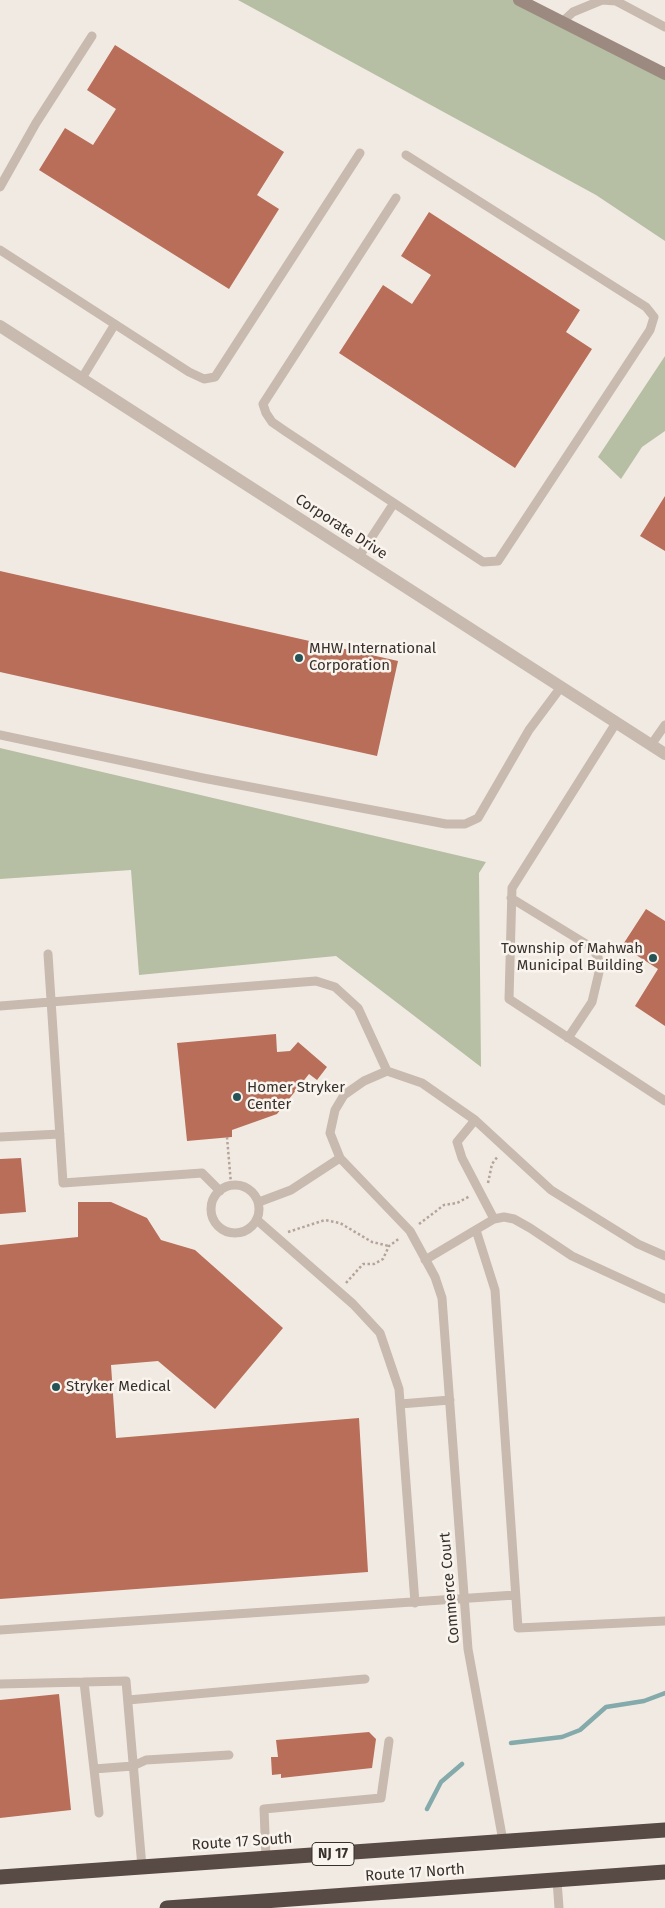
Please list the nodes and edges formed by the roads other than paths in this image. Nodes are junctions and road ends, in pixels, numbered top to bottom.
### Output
1 (519, 0) edge
2 (562, 22) junction
3 (665, 27) edge
4 (92, 36) dead end
5 (665, 74) edge
6 (360, 153) dead end
7 (406, 154) dead end
8 (0, 187) edge
9 (396, 198) dead end
10 (0, 250) edge
11 (115, 324) junction
12 (0, 326) edge
13 (82, 378) junction
14 (394, 502) junction
15 (358, 558) junction
16 (561, 687) junction
17 (616, 723) junction
18 (665, 725) edge
19 (0, 735) edge
20 (651, 745) junction
21 (665, 754) edge
22 (511, 898) junction
23 (48, 954) dead end
24 (52, 1002) junction
25 (0, 1006) edge
26 (568, 1038) junction
27 (387, 1071) junction
28 (665, 1101) edge
29 (475, 1120) junction
30 (60, 1134) junction
31 (0, 1137) edge
32 (340, 1158) junction
33 (220, 1191) junction
34 (258, 1202) junction
35 (494, 1219) junction
36 (257, 1220) junction
37 (476, 1230) junction
38 (665, 1256) edge
39 (426, 1260) junction
40 (665, 1299) edge
41 (450, 1400) junction
42 (400, 1404) junction
43 (516, 1595) junction
44 (463, 1600) junction
45 (415, 1603) junction
46 (665, 1621) edge
47 (0, 1630) edge
48 (365, 1679) dead end
49 (84, 1682) junction
50 (0, 1684) edge
51 (128, 1700) junction
52 (389, 1741) dead end
53 (229, 1755) dead end
54 (133, 1766) junction
55 (94, 1769) junction
56 (99, 1813) dead end
57 (665, 1830) edge
58 (503, 1842) junction
59 (266, 1858) junction
60 (142, 1867) junction
61 (665, 1872) edge
62 (0, 1877) edge
63 (557, 1880) junction
64 (244, 1905) edge
65 (167, 1908) edge
66 (560, 1908) edge

1 - 2 street
2 - 3 lane
2 - 5 street
4 - 8 lane
6 - 11 lane
7 - 14 lane
9 - 14 lane
10 - 11 lane
11 - 13 lane
12 - 13 street, Corporate Drive
13 - 15 street, Corporate Drive
14 - 15 lane
15 - 16 street, Corporate Drive
16 - 17 street, Corporate Drive
16 - 19 lane
17 - 20 street, Corporate Drive
17 - 22 lane
18 - 20 lane
20 - 21 street, Corporate Drive
22 - 26 lane
22 - 26 lane
23 - 24 lane
24 - 25 lane
24 - 27 lane
24 - 30 lane
26 - 28 lane
27 - 29 lane
27 - 32 lane
29 - 35 lane
29 - 38 lane
30 - 31 lane
30 - 33 lane
32 - 34 lane
32 - 39 lane, Commerce Court
33 - 34 lane
33 - 36 lane
34 - 36 lane
35 - 37 lane
35 - 40 lane
36 - 42 lane
37 - 39 lane
37 - 43 lane
39 - 41 lane, Commerce Court
41 - 42 lane
41 - 44 lane, Commerce Court
42 - 45 lane
43 - 44 lane
43 - 46 lane
44 - 45 lane
44 - 58 lane, Commerce Court
45 - 47 lane
48 - 51 lane
49 - 50 lane
49 - 51 lane
49 - 55 lane
51 - 54 lane
52 - 59 lane
53 - 54 lane
54 - 55 lane
54 - 60 lane
55 - 56 lane
57 - 58 highway, Route 17 South / NJ 17
58 - 59 highway, Route 17 South / NJ 17
59 - 60 highway, Route 17 South / NJ 17
60 - 62 highway, Route 17 South / NJ 17
61 - 63 highway, Route 17 North
63 - 64 highway, Route 17 North
63 - 66 lane
64 - 65 highway, Route 17 North

